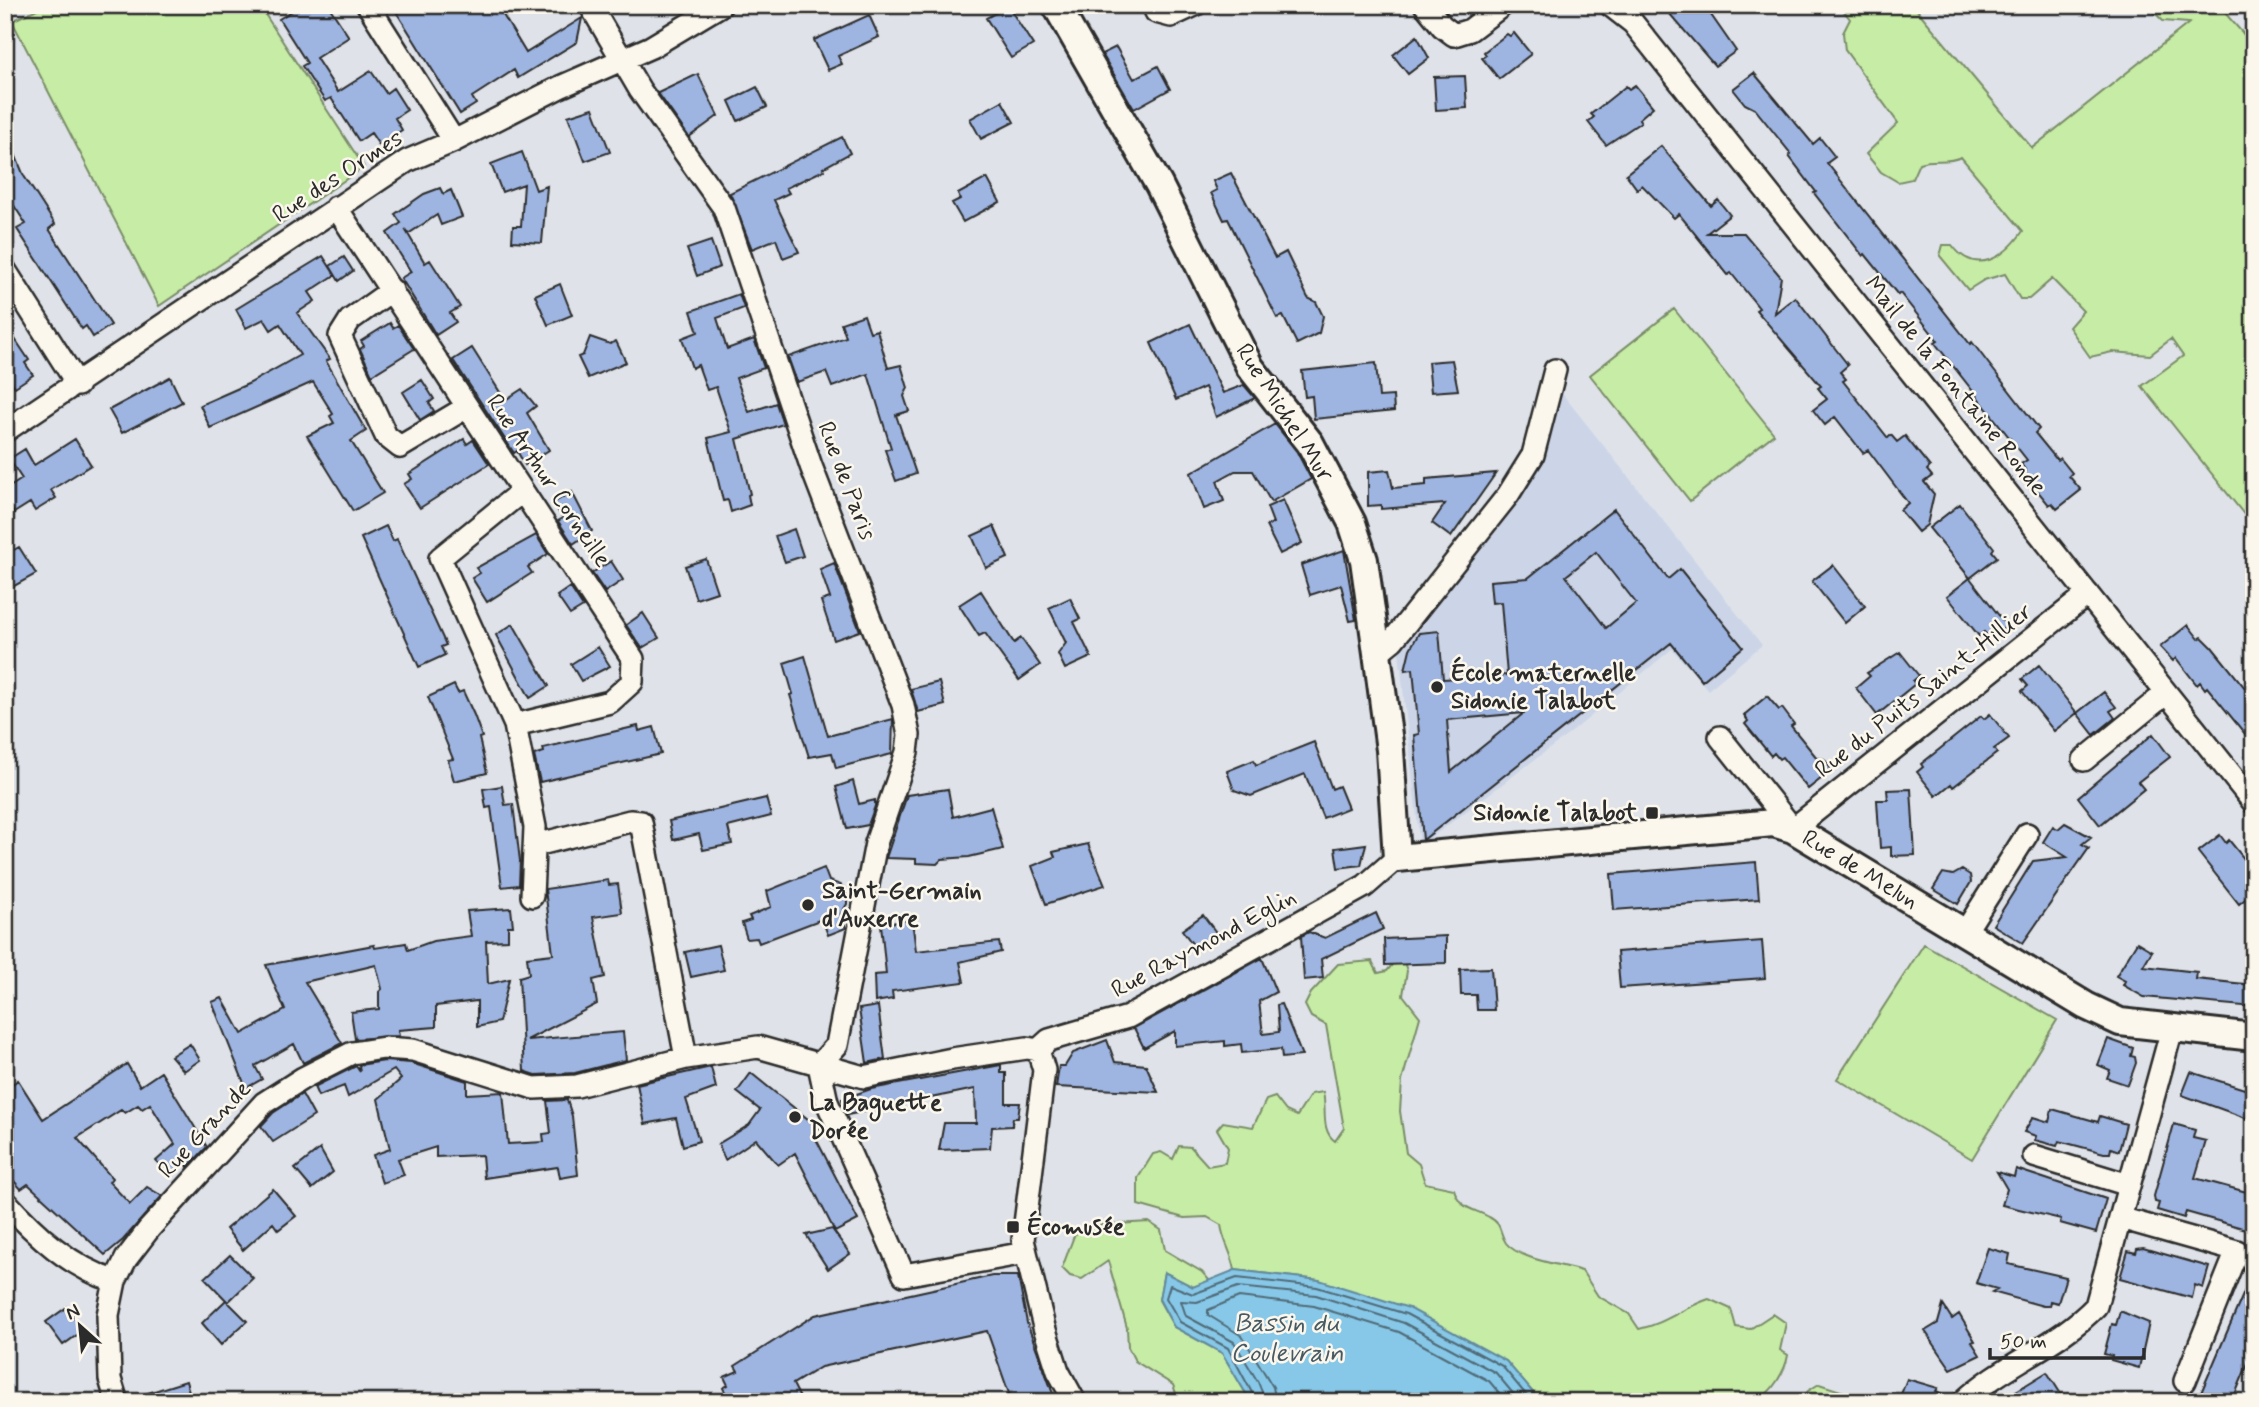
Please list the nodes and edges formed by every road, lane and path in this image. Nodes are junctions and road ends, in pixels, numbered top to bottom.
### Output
1 (368, 5) edge
2 (590, 5) edge
3 (721, 5) edge
4 (1056, 5) edge
5 (1153, 5) edge
6 (1195, 5) edge
7 (1425, 5) edge
8 (1503, 5) edge
9 (1614, 6) edge
10 (622, 59) junction
11 (454, 141) junction
12 (337, 207) junction
13 (5, 270) edge
14 (392, 290) junction
15 (1555, 370) dead end
16 (78, 385) junction
17 (467, 407) junction
18 (5, 431) edge
19 (521, 492) junction
20 (2088, 594) junction
21 (1377, 653) junction
22 (2165, 694) junction
23 (515, 725) junction
24 (1720, 737) dead end
25 (2084, 760) dead end
26 (2254, 803) edge
27 (1793, 829) junction
28 (2026, 834) dead end
29 (536, 845) junction
30 (1396, 858) junction
31 (532, 896) dead end
32 (1965, 932) junction
33 (2172, 1028) junction
34 (2254, 1037) edge
35 (1038, 1050) junction
36 (686, 1058) junction
37 (820, 1065) junction
38 (2035, 1156) dead end
39 (2129, 1185) junction
40 (5, 1201) edge
41 (2120, 1218) junction
42 (1025, 1253) junction
43 (115, 1281) junction
44 (2185, 1381) dead end
45 (117, 1402) edge
46 (1075, 1402) edge
47 (1963, 1402) edge

1 - 11 street
2 - 10 street, Rue de Paris
3 - 10 street, Rue des Ormes
4 - 21 street, Rue Michel Mur
5 - 6 street
7 - 8 street
9 - 20 street, Mail de la Fontaine Ronde
10 - 11 street, Rue des Ormes
10 - 37 street, Rue de Paris
11 - 12 street, Rue des Ormes
12 - 14 street, Rue Arthur Corneille
12 - 16 street, Rue des Ormes
13 - 16 street
14 - 17 street, Rue Arthur Corneille
14 - 17 street
15 - 21 street
16 - 18 street, Rue des Ormes
17 - 19 street, Rue Arthur Corneille
19 - 23 street
19 - 23 street, Rue Arthur Corneille
20 - 22 street, Mail de la Fontaine Ronde
20 - 27 street, Rue du Puits Saint-Hillier
21 - 30 street, Rue Michel Mur
22 - 25 street
22 - 26 street, Mail de la Fontaine Ronde
23 - 29 street
24 - 27 street
27 - 30 street, Rue de Melun
27 - 32 street, Rue de Melun
28 - 32 street
29 - 31 street
29 - 36 street
30 - 35 street, Rue Raymond Eglin
32 - 33 street, Rue de Melun
33 - 34 street, Rue de Melun
33 - 39 street
35 - 37 street, Rue Raymond Eglin
35 - 42 street
36 - 37 street, Rue Grande
36 - 43 street, Rue Grande
37 - 42 street
38 - 39 street
39 - 41 street
40 - 43 street
41 - 44 street
41 - 47 street
42 - 46 street
43 - 45 street, Rue Grande

